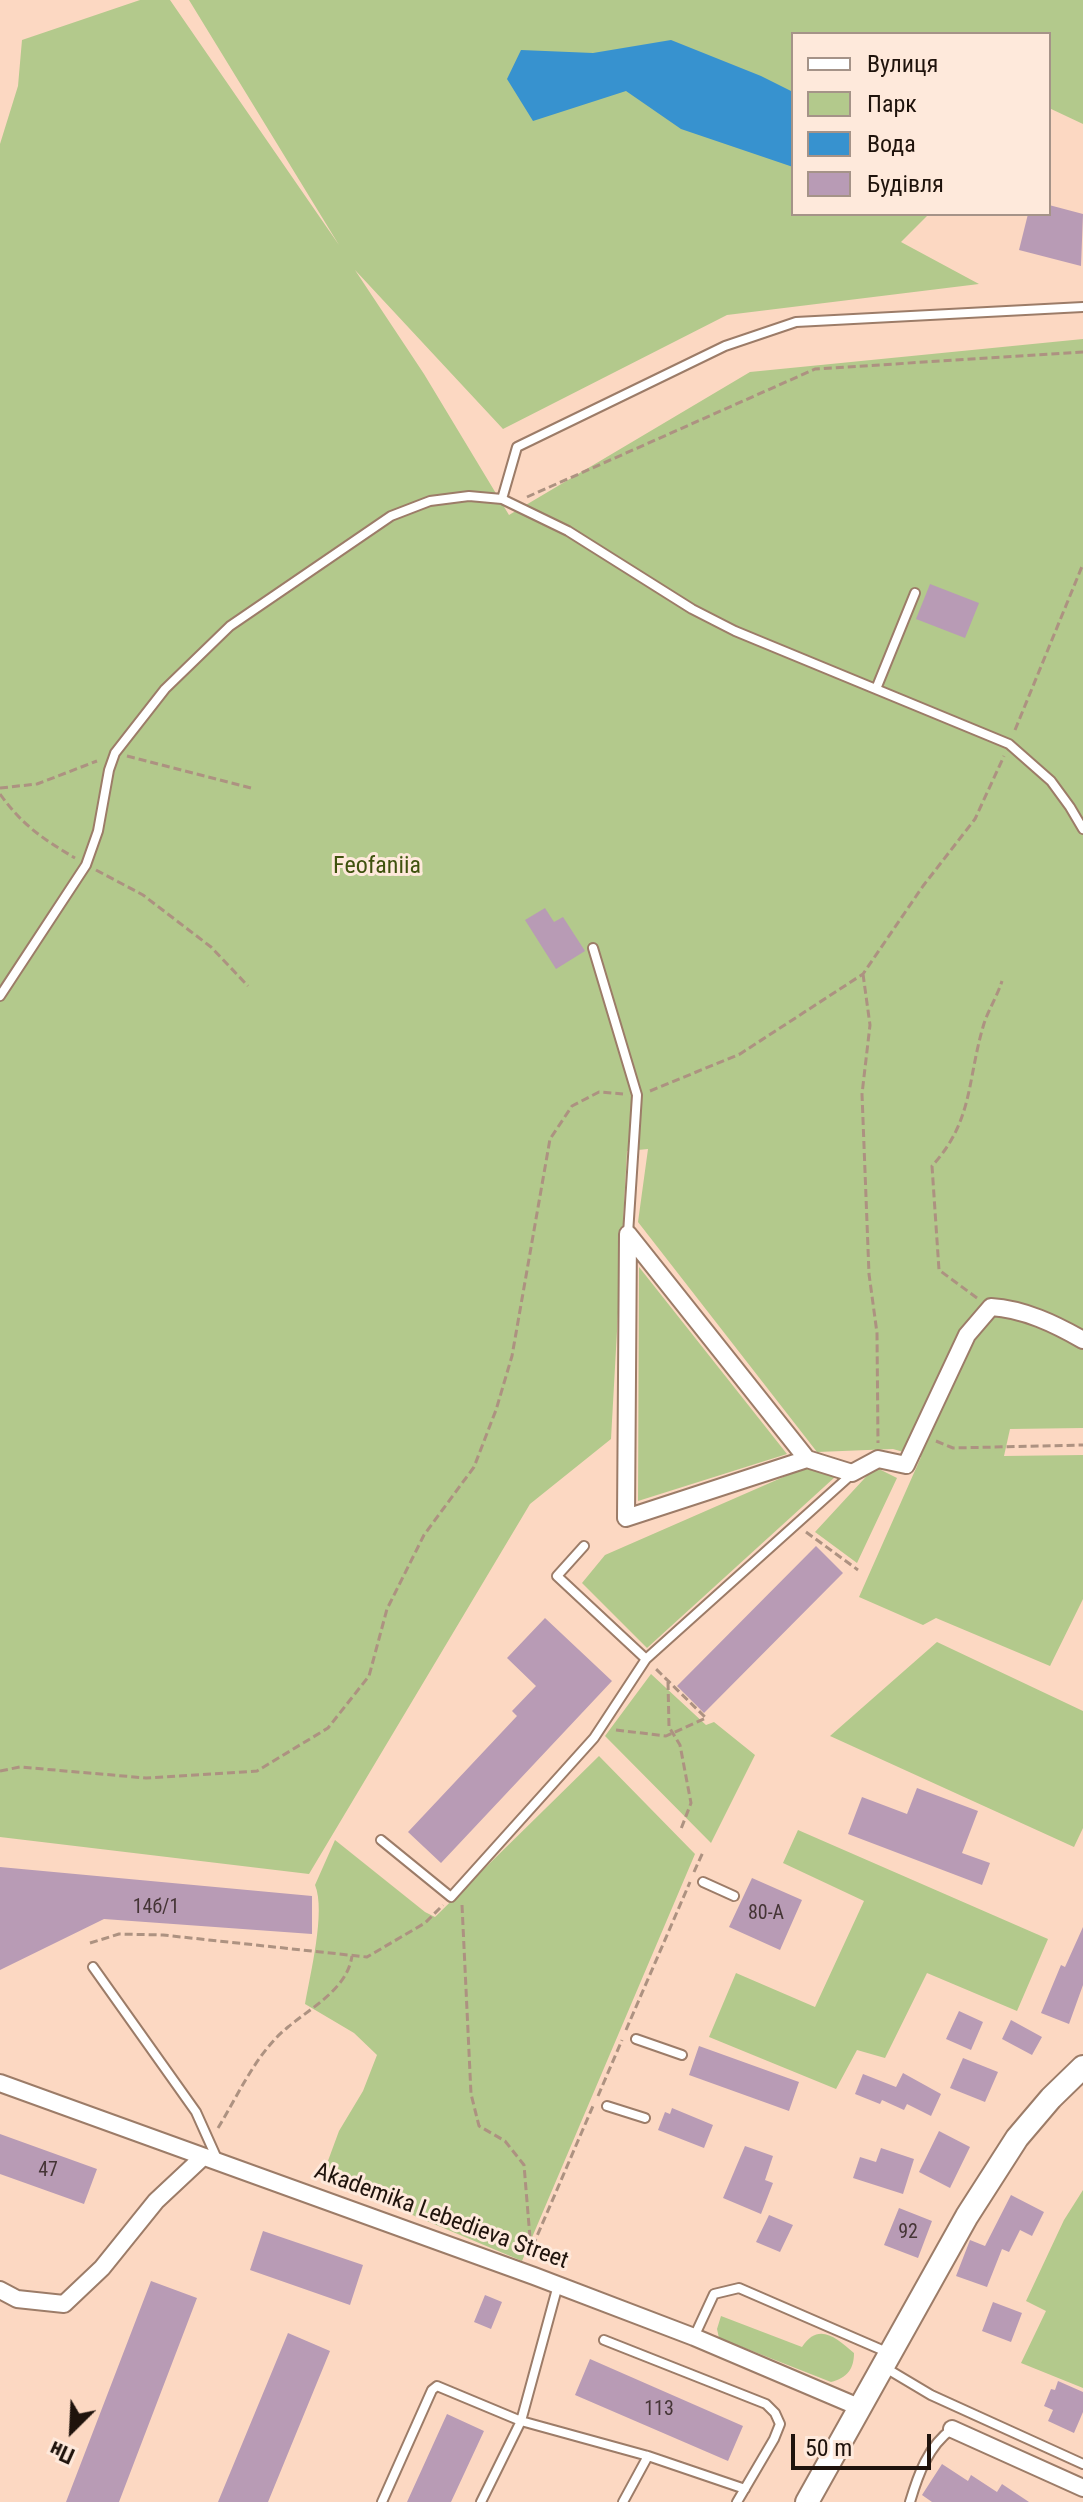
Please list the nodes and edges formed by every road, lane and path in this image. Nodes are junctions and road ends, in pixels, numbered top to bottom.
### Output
1 (1083, 307) edge
2 (1083, 352) edge
3 (502, 499) junction
4 (513, 503) junction
5 (1083, 564) edge
6 (915, 593) dead end
7 (876, 689) junction
8 (1009, 744) junction
9 (115, 753) junction
10 (0, 788) edge
11 (251, 788) dead end
12 (0, 794) edge
13 (1083, 829) edge
14 (86, 865) junction
15 (593, 948) dead end
16 (863, 974) junction
17 (1002, 981) dead end
18 (248, 986) dead end
19 (0, 996) edge
20 (637, 1095) junction
21 (628, 1234) junction
22 (991, 1307) junction
23 (1083, 1340) edge
24 (920, 1435) junction
25 (1083, 1445) edge
26 (807, 1459) junction
27 (878, 1459) junction
28 (852, 1473) junction
29 (795, 1523) junction
30 (584, 1546) dead end
31 (858, 1570) dead end
32 (646, 1659) junction
33 (668, 1682) junction
34 (601, 1728) junction
35 (0, 1771) edge
36 (681, 1829) dead end
37 (381, 1840) dead end
38 (703, 1852) dead end
39 (703, 1882) dead end
40 (734, 1896) dead end
41 (451, 1897) junction
42 (462, 1897) dead end
43 (90, 1943) dead end
44 (352, 1956) junction
45 (93, 1967) dead end
46 (636, 2039) dead end
47 (682, 2055) dead end
48 (1083, 2067) edge
49 (0, 2083) edge
50 (607, 2106) dead end
51 (645, 2118) dead end
52 (218, 2128) dead end
53 (211, 2159) junction
54 (531, 2250) junction
55 (522, 2272) junction
56 (558, 2285) junction
57 (0, 2290) edge
58 (694, 2337) junction
59 (604, 2340) dead end
60 (886, 2360) junction
61 (861, 2408) junction
62 (521, 2421) junction
63 (952, 2429) joint
64 (648, 2456) junction
65 (1083, 2464) edge
66 (1083, 2488) edge
67 (745, 2489) junction
68 (382, 2502) edge
69 (481, 2502) edge
70 (623, 2502) edge
71 (737, 2502) edge
72 (807, 2502) edge
73 (910, 2502) edge

1 - 3 lane
2 - 4 path
3 - 4 lane
3 - 9 lane
4 - 7 lane
5 - 8 path
6 - 7 lane
7 - 8 lane
8 - 13 lane
8 - 16 path
9 - 10 path
9 - 11 path
9 - 14 lane
12 - 14 path
14 - 18 path
14 - 19 lane
15 - 20 lane
16 - 20 path
16 - 27 path
17 - 22 path
20 - 21 lane
20 - 35 path
21 - 26 street
21 - 26 street
22 - 23 street
22 - 24 street
24 - 25 path
24 - 27 street
26 - 28 street
27 - 28 street
28 - 29 lane
29 - 31 path
29 - 32 lane
30 - 32 lane
32 - 33 path
32 - 34 lane
33 - 34 path
33 - 36 path
34 - 41 lane
37 - 41 lane
38 - 54 path
39 - 40 lane
41 - 44 path
42 - 54 path
43 - 44 path
44 - 52 path
45 - 53 lane
46 - 47 lane
48 - 60 street
49 - 53 street, Akademika Lebedieva Street
50 - 51 lane
53 - 55 street, Akademika Lebedieva Street
53 - 57 street
54 - 55 path
55 - 56 street, Akademika Lebedieva Street
56 - 58 street, Akademika Lebedieva Street
56 - 62 lane
58 - 60 lane
58 - 61 street, Akademika Lebedieva Street
59 - 67 lane
60 - 61 street
60 - 65 lane
61 - 72 street
62 - 64 lane
62 - 68 lane
62 - 69 lane
63 - 66 street
63 - 73 lane
64 - 67 lane
64 - 70 lane
67 - 71 lane

